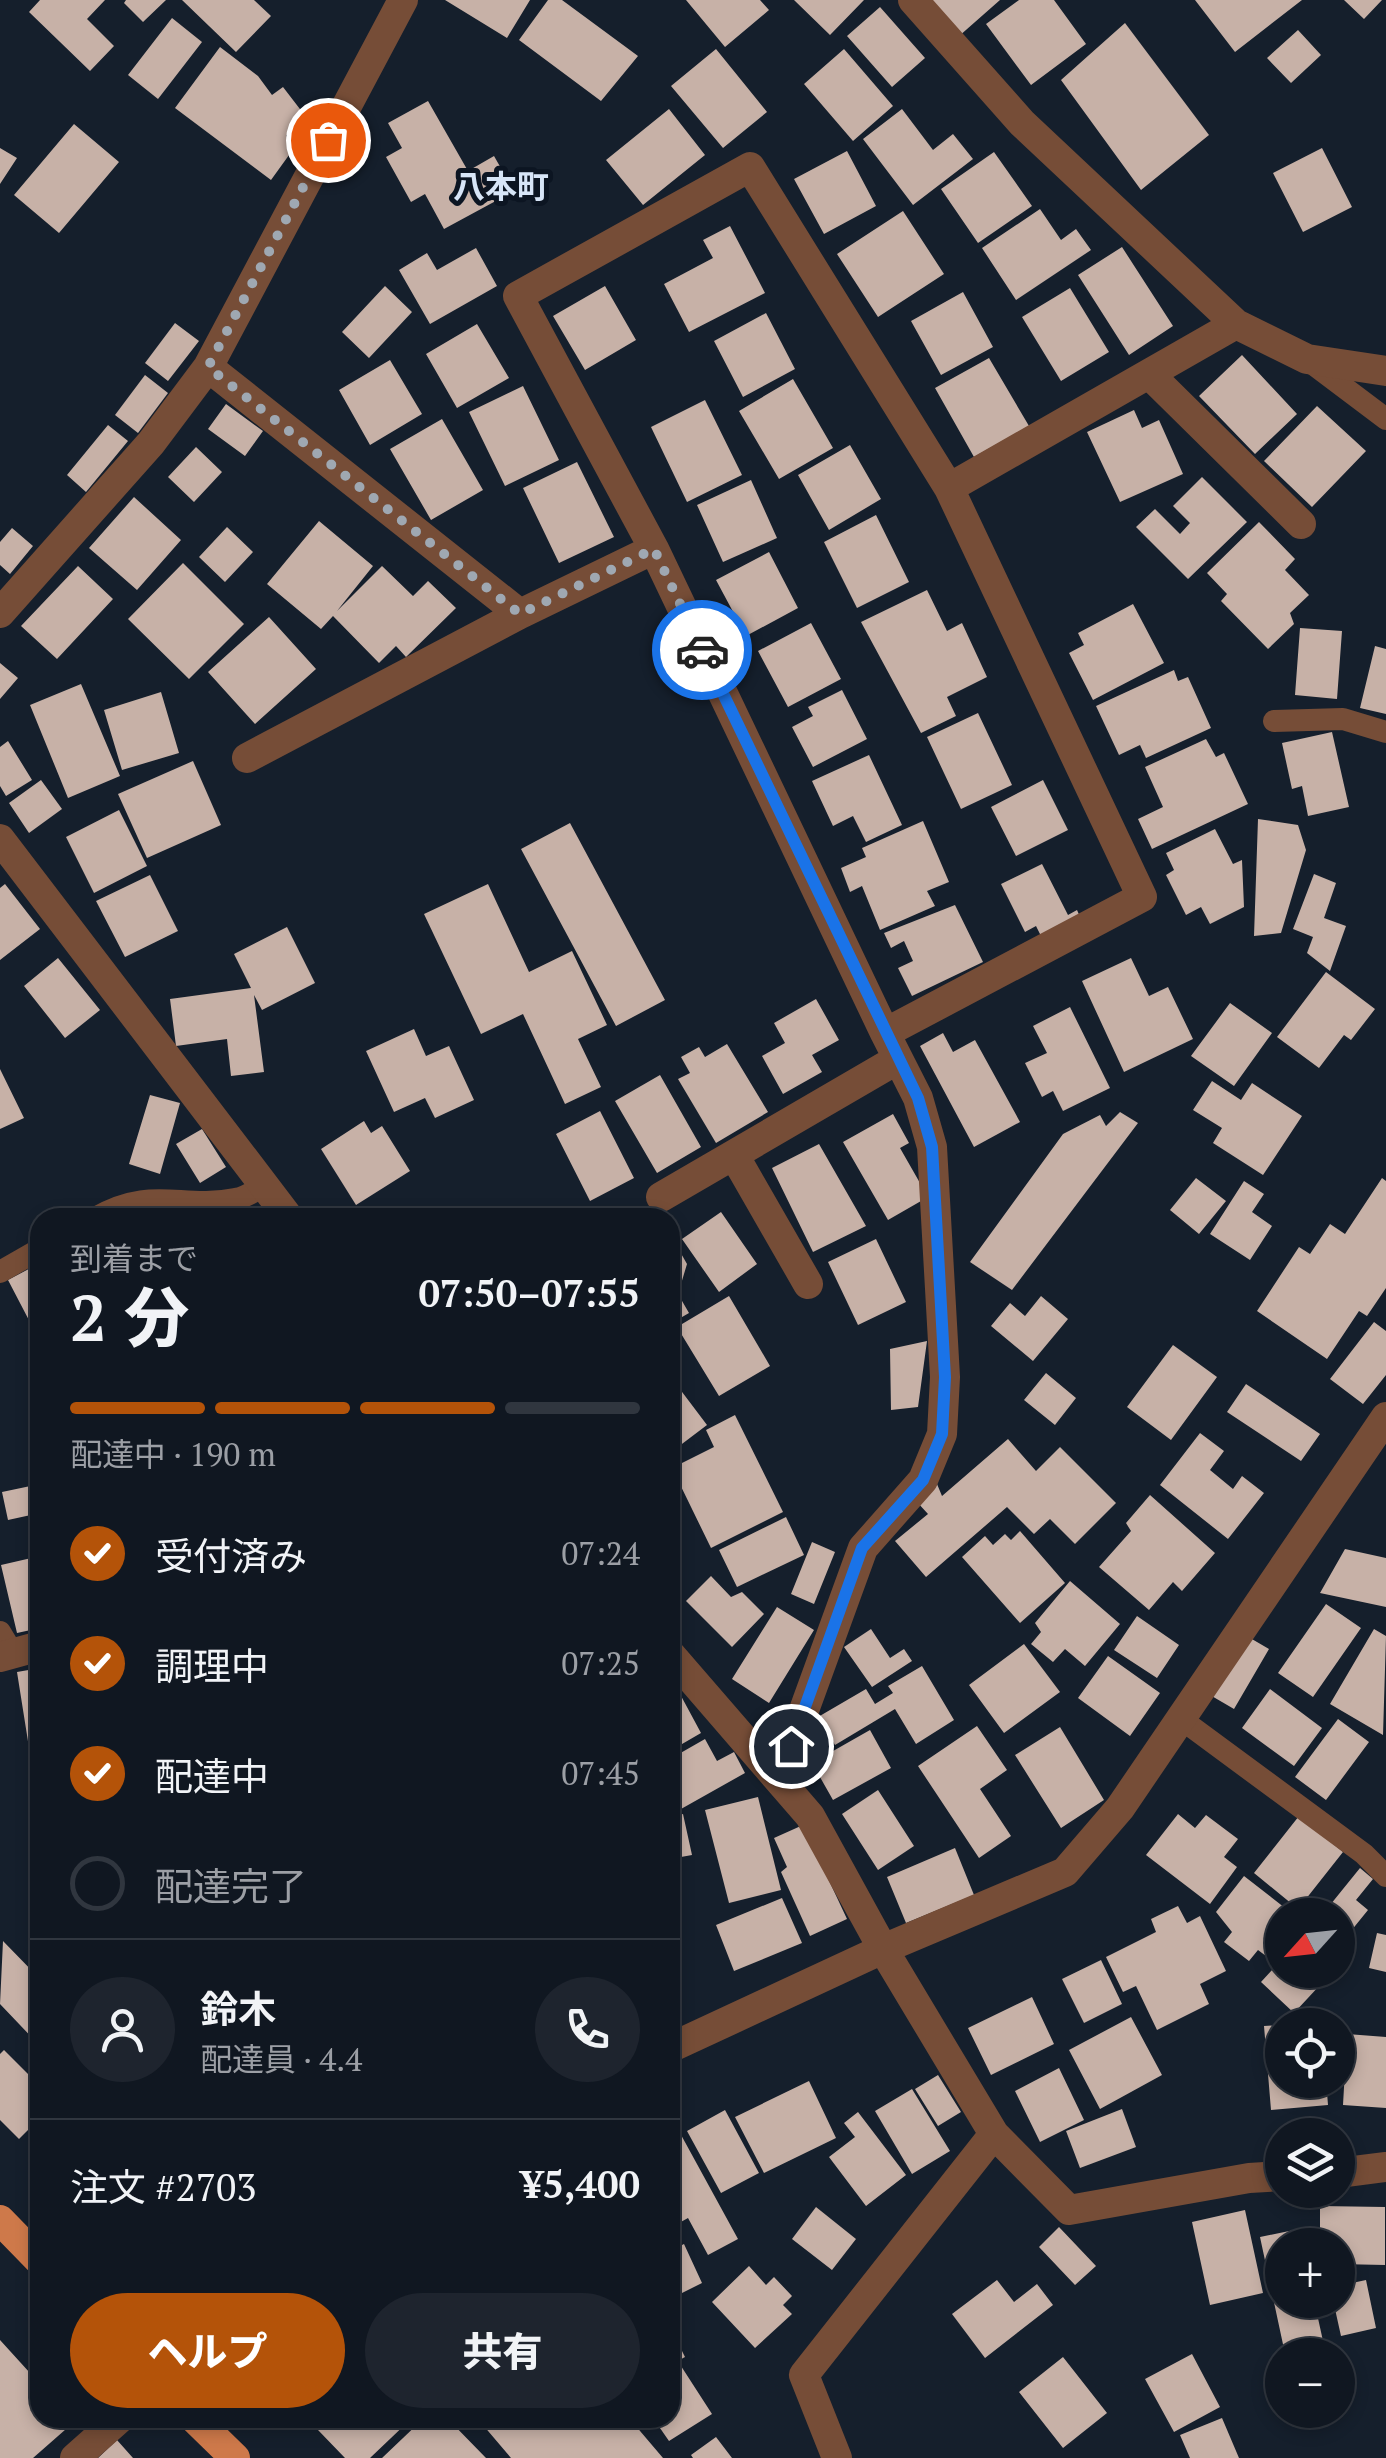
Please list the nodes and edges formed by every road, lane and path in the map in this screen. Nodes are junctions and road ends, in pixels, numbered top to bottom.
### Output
1 (403, 0) edge
2 (913, 0) edge
3 (1236, 324) junction
4 (1307, 359) junction
5 (208, 367) junction
6 (1386, 371) edge
7 (1149, 374) junction
8 (1386, 419) edge
9 (949, 488) junction
10 (1300, 524) dead end
11 (654, 549) junction
12 (0, 613) edge
13 (520, 614) junction
14 (1274, 722) dead end
15 (1386, 732) edge
16 (246, 758) dead end
17 (0, 839) edge
18 (892, 1046) junction
19 (734, 1155) junction
20 (264, 1186) junction
21 (662, 1197) dead end
22 (112, 1208) edge
23 (281, 1208) edge
24 (30, 1255) edge
25 (0, 1272) edge
26 (808, 1284) dead end
27 (1386, 1418) edge
28 (680, 1665) edge
29 (1181, 1719) junction
30 (779, 1779) junction
31 (1386, 1876) edge
32 (882, 1949) junction
33 (680, 2043) edge
34 (994, 2134) junction
35 (1386, 2167) edge
36 (1355, 2171) edge
37 (1265, 2177) edge
38 (0, 2220) edge
39 (30, 2251) edge
40 (109, 2428) edge
41 (204, 2428) edge
42 (75, 2458) edge
43 (235, 2458) edge
44 (837, 2458) edge

1 - 5 street
2 - 3 street
3 - 4 street
3 - 7 street
4 - 6 street
4 - 8 lane
5 - 12 street
5 - 13 street
7 - 9 street
7 - 10 street
9 - 11 street
9 - 18 street
11 - 13 street
11 - 18 street
13 - 16 street
14 - 15 lane
17 - 20 street
18 - 19 street
18 - 30 street
19 - 21 street
19 - 26 street
20 - 22 lane
20 - 23 street
24 - 25 lane
27 - 29 street
28 - 30 street
29 - 31 lane
29 - 32 street
30 - 32 street
32 - 33 street
32 - 34 street
34 - 37 street
34 - 44 street
35 - 36 street
38 - 39 main road
40 - 42 street
41 - 43 main road

